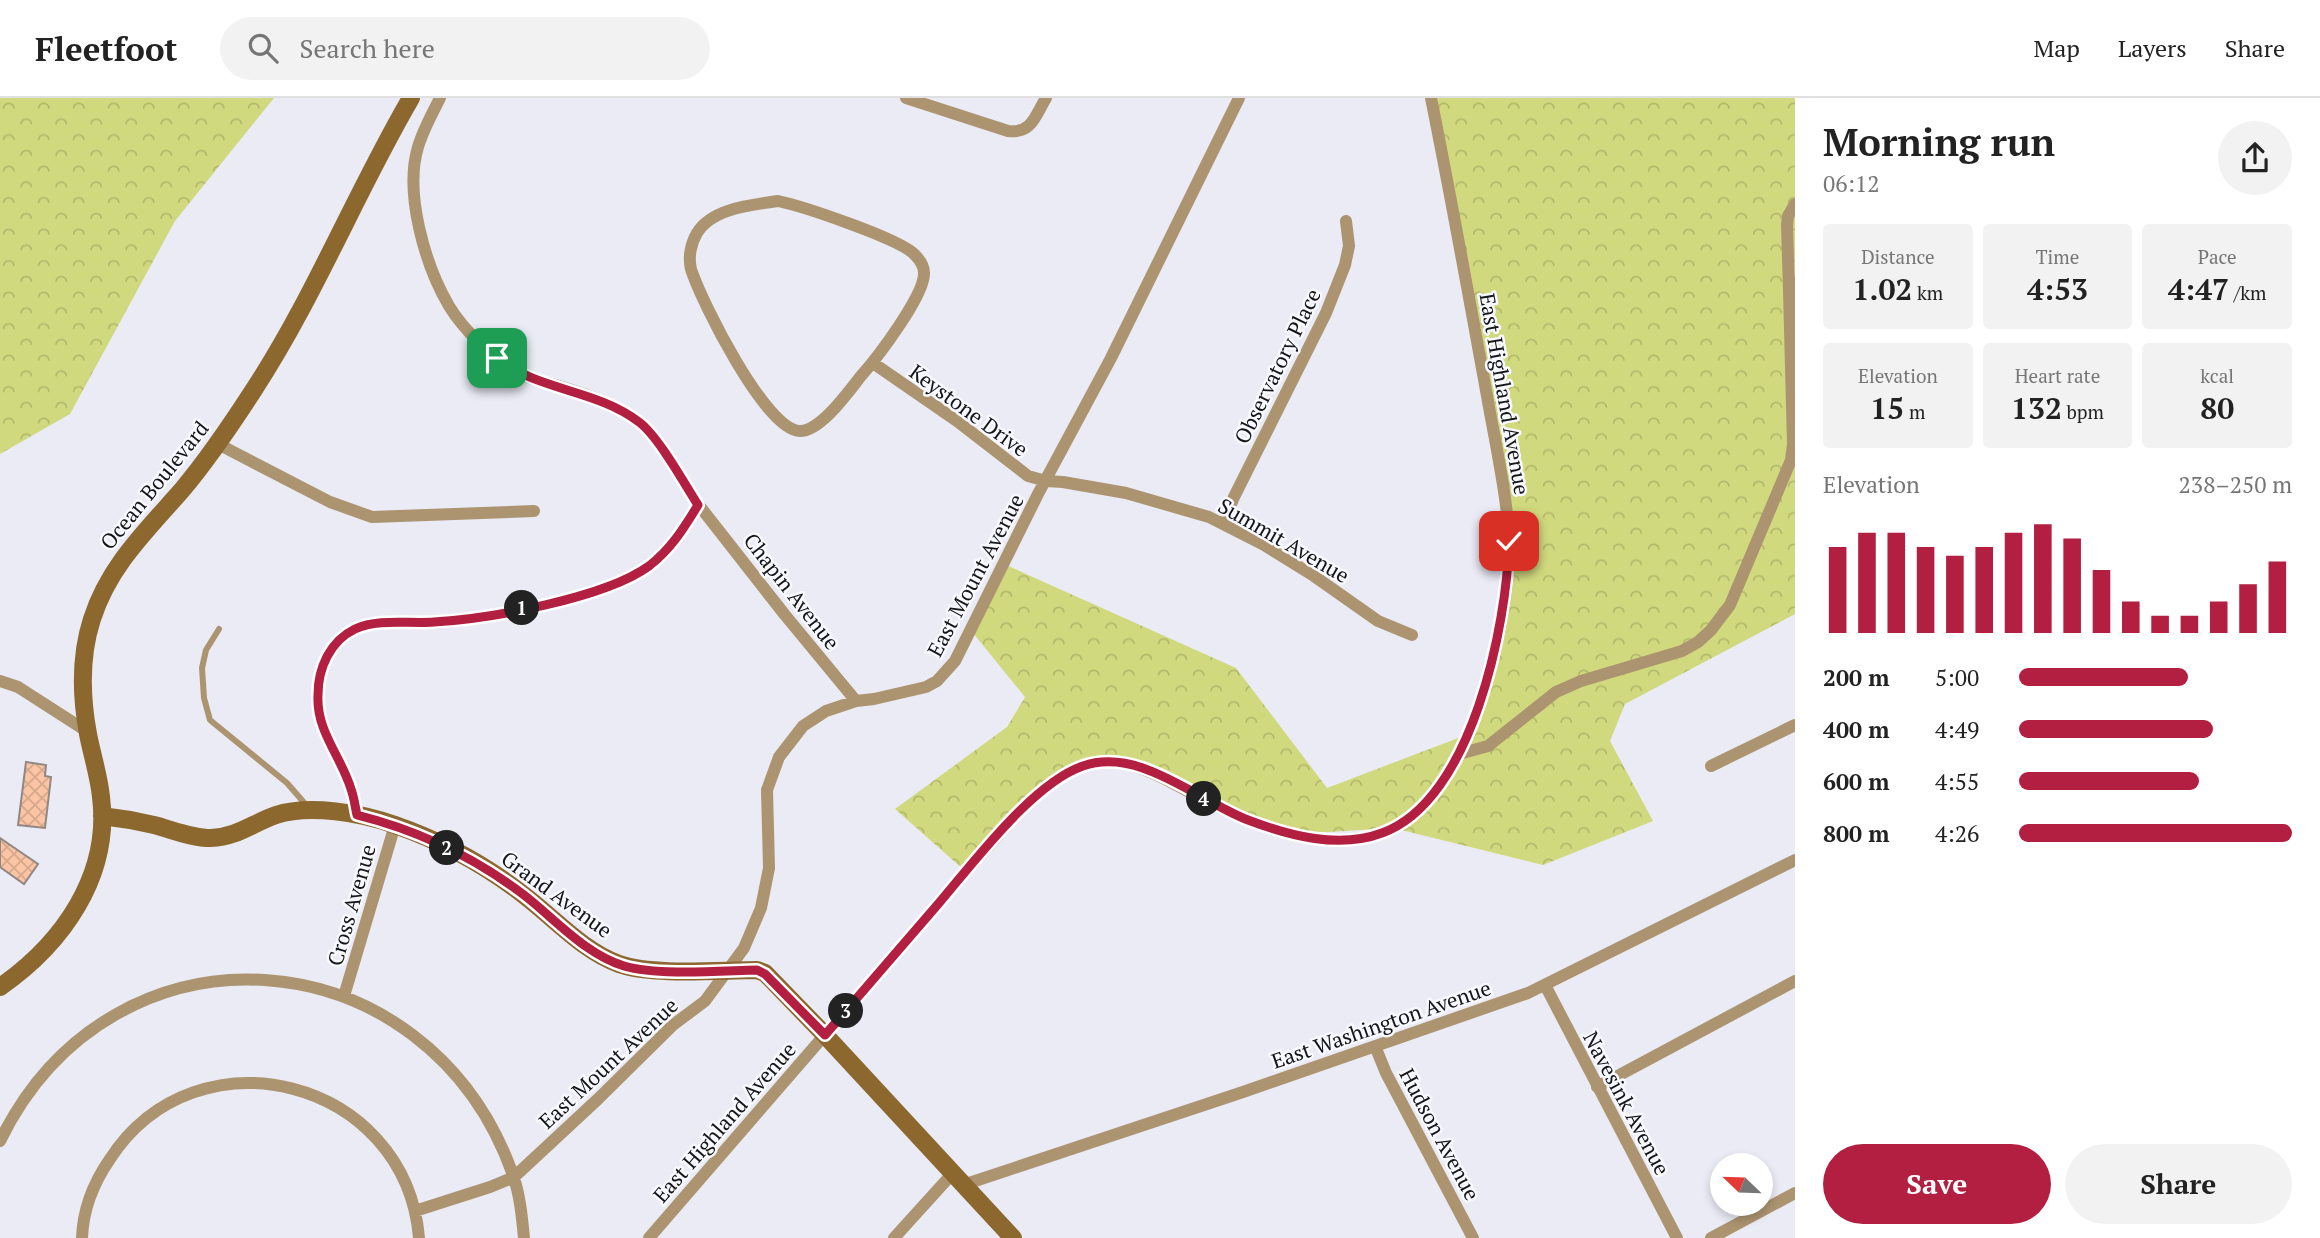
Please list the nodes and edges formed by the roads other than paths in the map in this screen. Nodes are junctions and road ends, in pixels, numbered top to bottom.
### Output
1 (411, 98) edge
2 (440, 98) edge
3 (906, 98) edge
4 (1046, 98) edge
5 (1239, 98) edge
6 (1431, 98) edge
7 (1795, 204) edge
8 (1346, 221) dead end
9 (1792, 287) edge
10 (873, 363) junction
11 (218, 444) junction
12 (1046, 481) junction
13 (698, 505) junction
14 (534, 511) dead end
15 (1223, 524) junction
16 (219, 629) dead end
17 (1412, 635) dead end
18 (0, 681) edge
19 (856, 701) junction
20 (1795, 725) edge
21 (88, 732) junction
22 (1458, 754) junction
23 (1711, 766) dead end
24 (310, 811) junction
25 (357, 815) junction
26 (102, 816) junction
27 (395, 825) junction
28 (1795, 860) edge
29 (1795, 981) edge
30 (1545, 985) junction
31 (0, 987) edge
32 (344, 996) junction
33 (825, 1035) junction
34 (1376, 1046) junction
35 (1597, 1087) junction
36 (0, 1141) edge
37 (514, 1177) junction
38 (958, 1180) junction
39 (1795, 1193) edge
40 (415, 1211) junction
41 (82, 1238) edge
42 (419, 1238) edge
43 (524, 1238) edge
44 (649, 1238) edge
45 (894, 1238) edge
46 (1013, 1238) edge
47 (1473, 1238) edge
48 (1677, 1238) edge
49 (1711, 1238) edge

1 - 11 street, Ocean Boulevard
2 - 13 street, Chapin Avenue
3 - 4 street
5 - 12 street, East Mount Avenue
6 - 22 street, East Highland Avenue
7 - 9 street
8 - 15 street, Observatory Place
9 - 22 street
10 - 10 street
10 - 12 street, Keystone Drive
11 - 14 street
11 - 21 street, Ocean Boulevard
12 - 15 street, Summit Avenue
12 - 19 street, East Mount Avenue
13 - 19 street, Chapin Avenue
13 - 25 street
15 - 17 street, Summit Avenue
16 - 24 lane
18 - 21 street
19 - 37 street, East Mount Avenue
20 - 23 street
21 - 26 street, Ocean Boulevard
22 - 33 street, East Highland Avenue
24 - 25 street, Grand Avenue
24 - 26 street, Grand Avenue
25 - 27 street, Grand Avenue
26 - 31 street, Ocean Boulevard
27 - 32 street, Cross Avenue
27 - 33 street, Grand Avenue
28 - 30 street, East Washington Avenue
29 - 35 street
30 - 34 street, East Washington Avenue
30 - 35 street, Navesink Avenue
32 - 36 street
32 - 37 street
33 - 38 street, Grand Avenue
33 - 44 street, East Highland Avenue
34 - 38 street, East Washington Avenue
34 - 47 street, Hudson Avenue
35 - 48 street, Navesink Avenue
37 - 40 street, East Mount Avenue
37 - 43 street
38 - 45 street, East Washington Avenue
38 - 46 street, Grand Avenue
39 - 49 street
40 - 41 street
40 - 42 street

